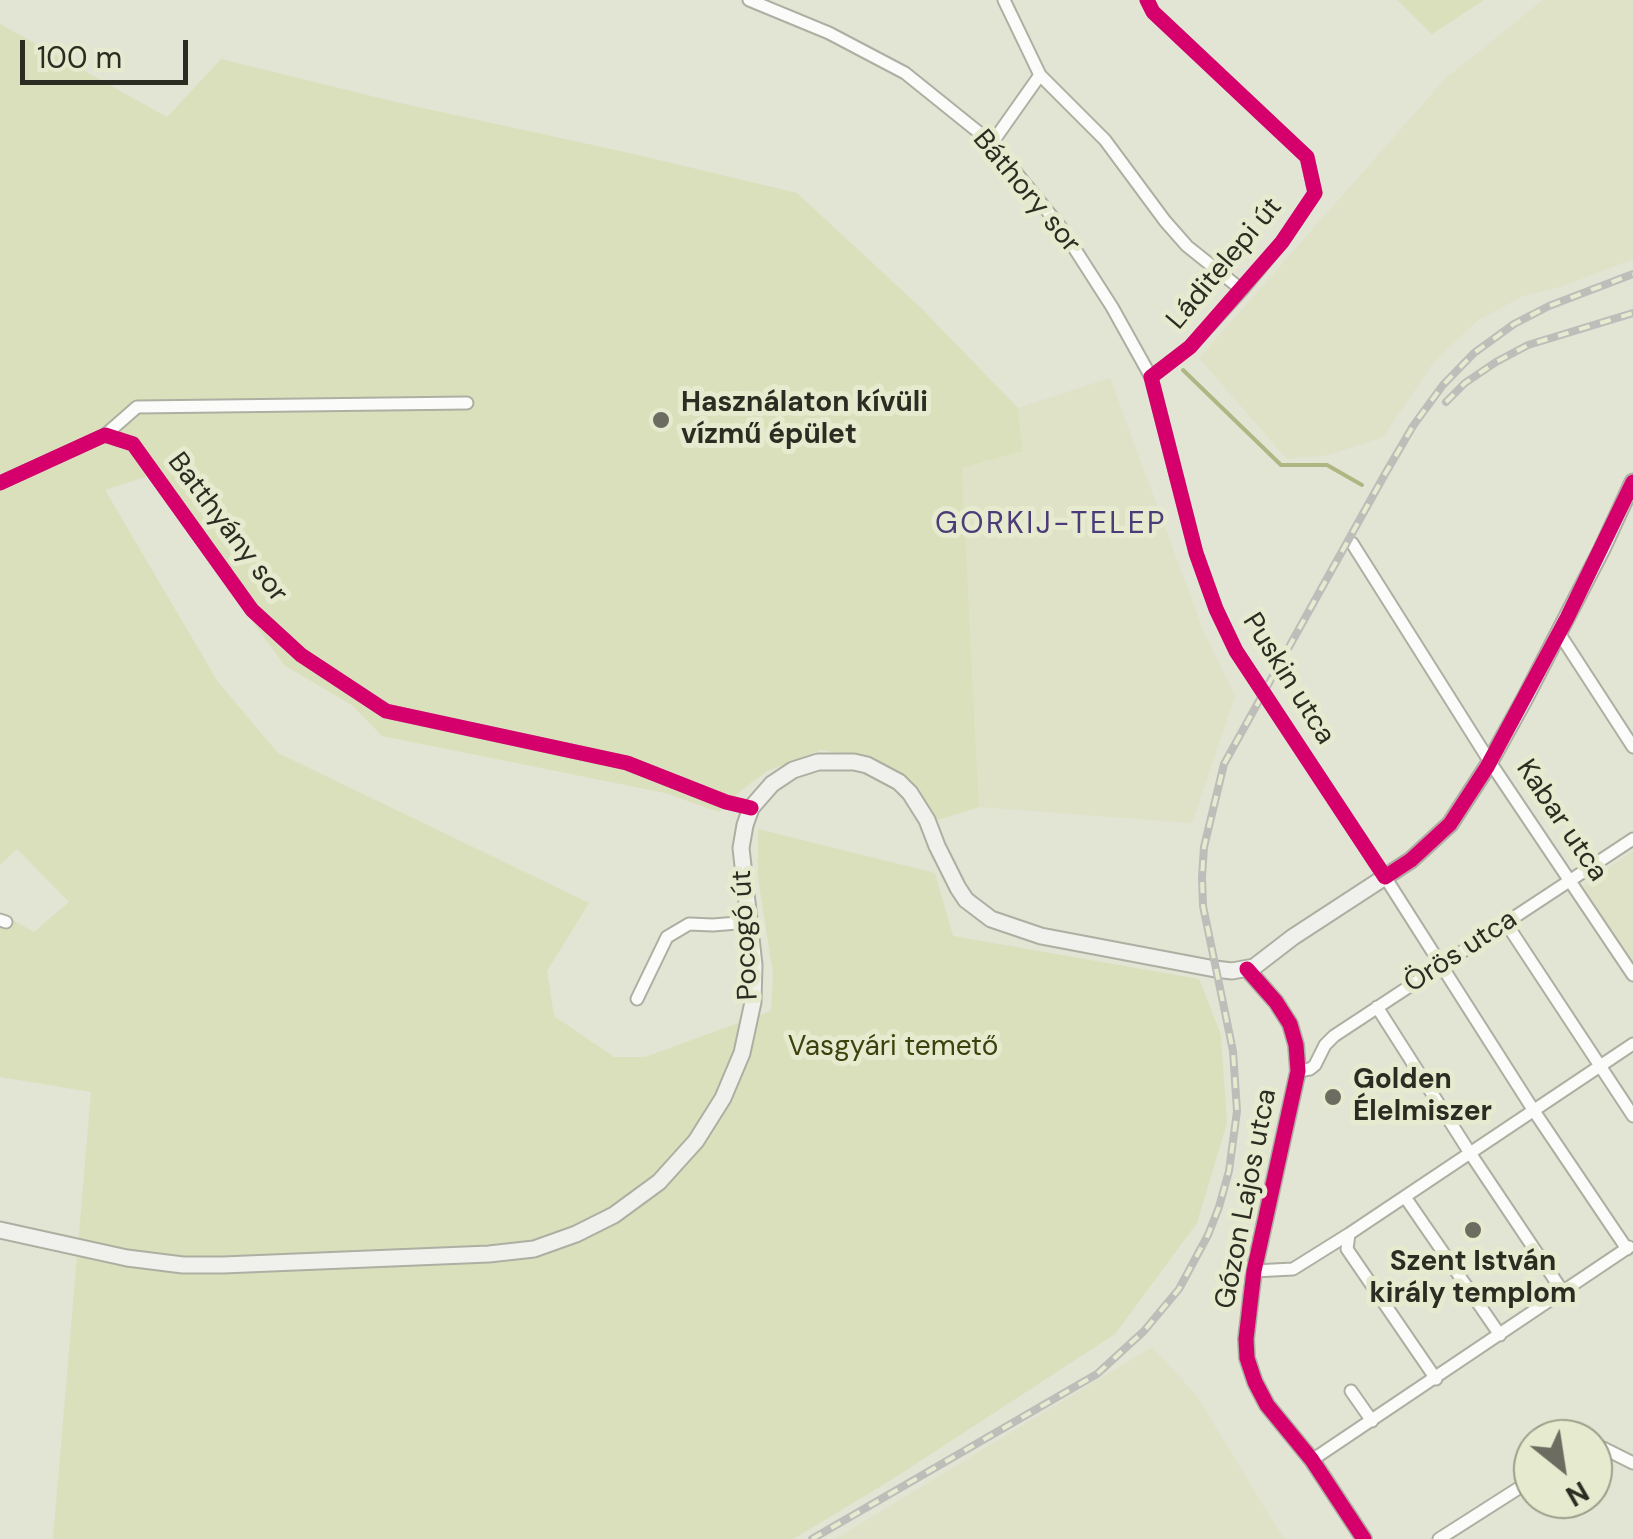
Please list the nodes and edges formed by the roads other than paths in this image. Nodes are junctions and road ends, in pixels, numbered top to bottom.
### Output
1 (748, 0) edge
2 (1004, 0) edge
3 (1146, 0) edge
4 (1040, 75) junction
5 (992, 143) junction
6 (1242, 290) junction
7 (1151, 377) junction
8 (467, 403) dead end
9 (105, 436) junction
10 (1633, 482) edge
11 (0, 483) edge
12 (1352, 542) dead end
13 (1559, 633) junction
14 (1633, 747) edge
15 (1490, 762) junction
16 (751, 808) junction
17 (1633, 838) edge
18 (1386, 877) junction
19 (1571, 880) junction
20 (750, 922) junction
21 (1506, 923) junction
22 (1443, 965) junction
23 (1247, 970) junction
24 (1633, 975) edge
25 (637, 1000) dead end
26 (1378, 1007) junction
27 (1633, 1044) edge
28 (1600, 1066) junction
29 (1298, 1071) junction
30 (1534, 1110) junction
31 (1633, 1116) edge
32 (1470, 1153) junction
33 (1405, 1197) junction
34 (0, 1230) edge
35 (1350, 1234) junction
36 (1630, 1247) edge
37 (1254, 1271) junction
38 (1563, 1292) junction
39 (1500, 1335) junction
40 (1436, 1379) junction
41 (1351, 1391) dead end
42 (1372, 1421) junction
43 (1312, 1460) junction
44 (1513, 1492) edge
45 (1364, 1539) edge
46 (1439, 1539) edge

1 - 5 street, Báthory sor
2 - 4 street
3 - 6 street, Láditelepi út
4 - 5 street
4 - 6 street
5 - 7 street, Báthory sor
6 - 7 street, Láditelepi út
7 - 18 street, Puskin utca
8 - 9 street, Batthyány sor
9 - 11 street, Batthyány sor
9 - 16 street, Batthyány sor
10 - 13 main road
12 - 15 street, Kabar utca
13 - 14 street
13 - 15 main road
15 - 18 main road
15 - 19 street, Kabar utca
16 - 20 main road, Pocogó út
16 - 23 main road
17 - 19 street, Örös utca
18 - 22 street, Puskin utca
18 - 23 main road
19 - 21 street, Örös utca
19 - 24 street, Kabar utca
20 - 25 street
20 - 34 main road, Pocogó út
21 - 22 street, Örös utca
21 - 28 street
22 - 26 street, Örös utca
22 - 30 street, Puskin utca
23 - 29 street, Gózon Lajos utca
26 - 29 street, Örös utca
26 - 32 street
27 - 28 street
28 - 30 street
28 - 31 street
29 - 37 street, Gózon Lajos utca
30 - 32 street
30 - 36 street, Puskin utca
32 - 33 street
32 - 38 street
33 - 35 street
33 - 39 street
35 - 37 street
35 - 40 street
36 - 38 street
37 - 43 street, Gózon Lajos utca
38 - 39 street
39 - 40 street
40 - 42 street
41 - 42 street
42 - 43 street
43 - 45 street, Gózon Lajos utca
44 - 46 street

